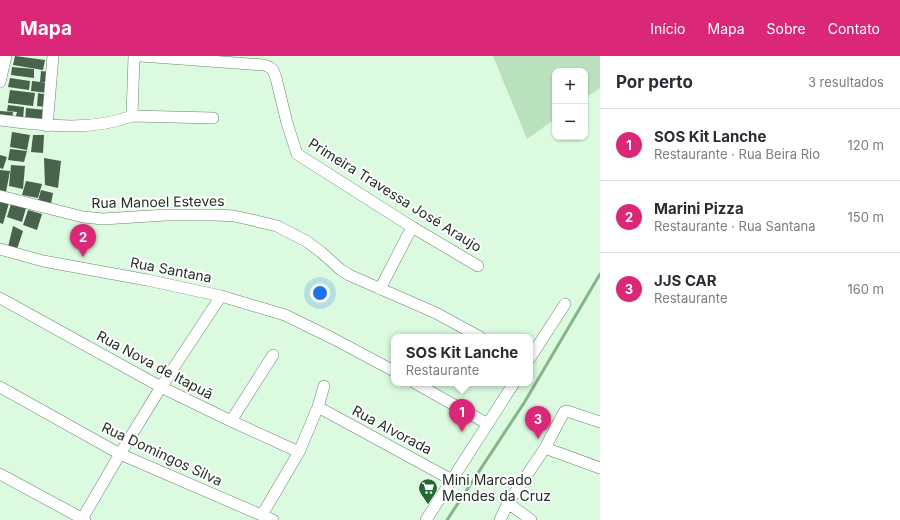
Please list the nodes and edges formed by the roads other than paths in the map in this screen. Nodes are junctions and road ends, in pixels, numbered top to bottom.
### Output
1 (6, 56) edge
2 (53, 56) edge
3 (134, 56) edge
4 (141, 56) edge
5 (0, 82) edge
6 (132, 116) junction
7 (213, 118) dead end
8 (0, 120) edge
9 (47, 126) junction
10 (0, 196) edge
11 (412, 226) junction
12 (0, 249) edge
13 (478, 266) dead end
14 (380, 289) junction
15 (221, 296) junction
16 (0, 298) edge
17 (565, 304) dead end
18 (474, 334) edge
19 (533, 353) edge
20 (272, 355) dead end
21 (391, 369) edge
22 (324, 386) dead end
23 (420, 386) edge
24 (512, 386) edge
25 (0, 387) edge
26 (161, 387) junction
27 (318, 407) junction
28 (231, 421) junction
29 (600, 422) edge
30 (488, 424) junction
31 (545, 448) junction
32 (299, 452) junction
33 (120, 454) junction
34 (600, 468) edge
35 (0, 474) edge
36 (452, 480) junction
37 (508, 504) junction
38 (262, 515) junction
39 (84, 519) edge
40 (273, 520) edge
41 (426, 520) edge
42 (500, 520) edge
43 (531, 520) edge

1 - 5 street
2 - 9 street
3 - 6 street
4 - 11 street, Primeira Travessa José Araujo
6 - 7 street
6 - 9 street
8 - 9 street
10 - 14 street, Rua Manoel Esteves
11 - 13 street, Primeira Travessa José Araujo
11 - 14 street
12 - 15 street, Rua Santana
14 - 18 street, Rua Manoel Esteves
15 - 21 street, Rua Santana
15 - 26 street
16 - 26 street, Rua Nova de Itapuã
17 - 19 street
20 - 28 street
22 - 27 street
23 - 30 street
24 - 30 street
25 - 33 street, Rua Domingos Silva
26 - 28 street, Rua Nova de Itapuã
26 - 33 street
27 - 32 street
27 - 36 street, Rua Alvorada
28 - 32 street, Rua Nova de Itapuã
29 - 31 street
30 - 36 street
31 - 34 street
31 - 37 street
32 - 38 street
33 - 38 street, Rua Domingos Silva
33 - 39 street
35 - 39 street
36 - 41 street
37 - 42 street
37 - 43 street
38 - 40 street, Rua Domingos Silva

